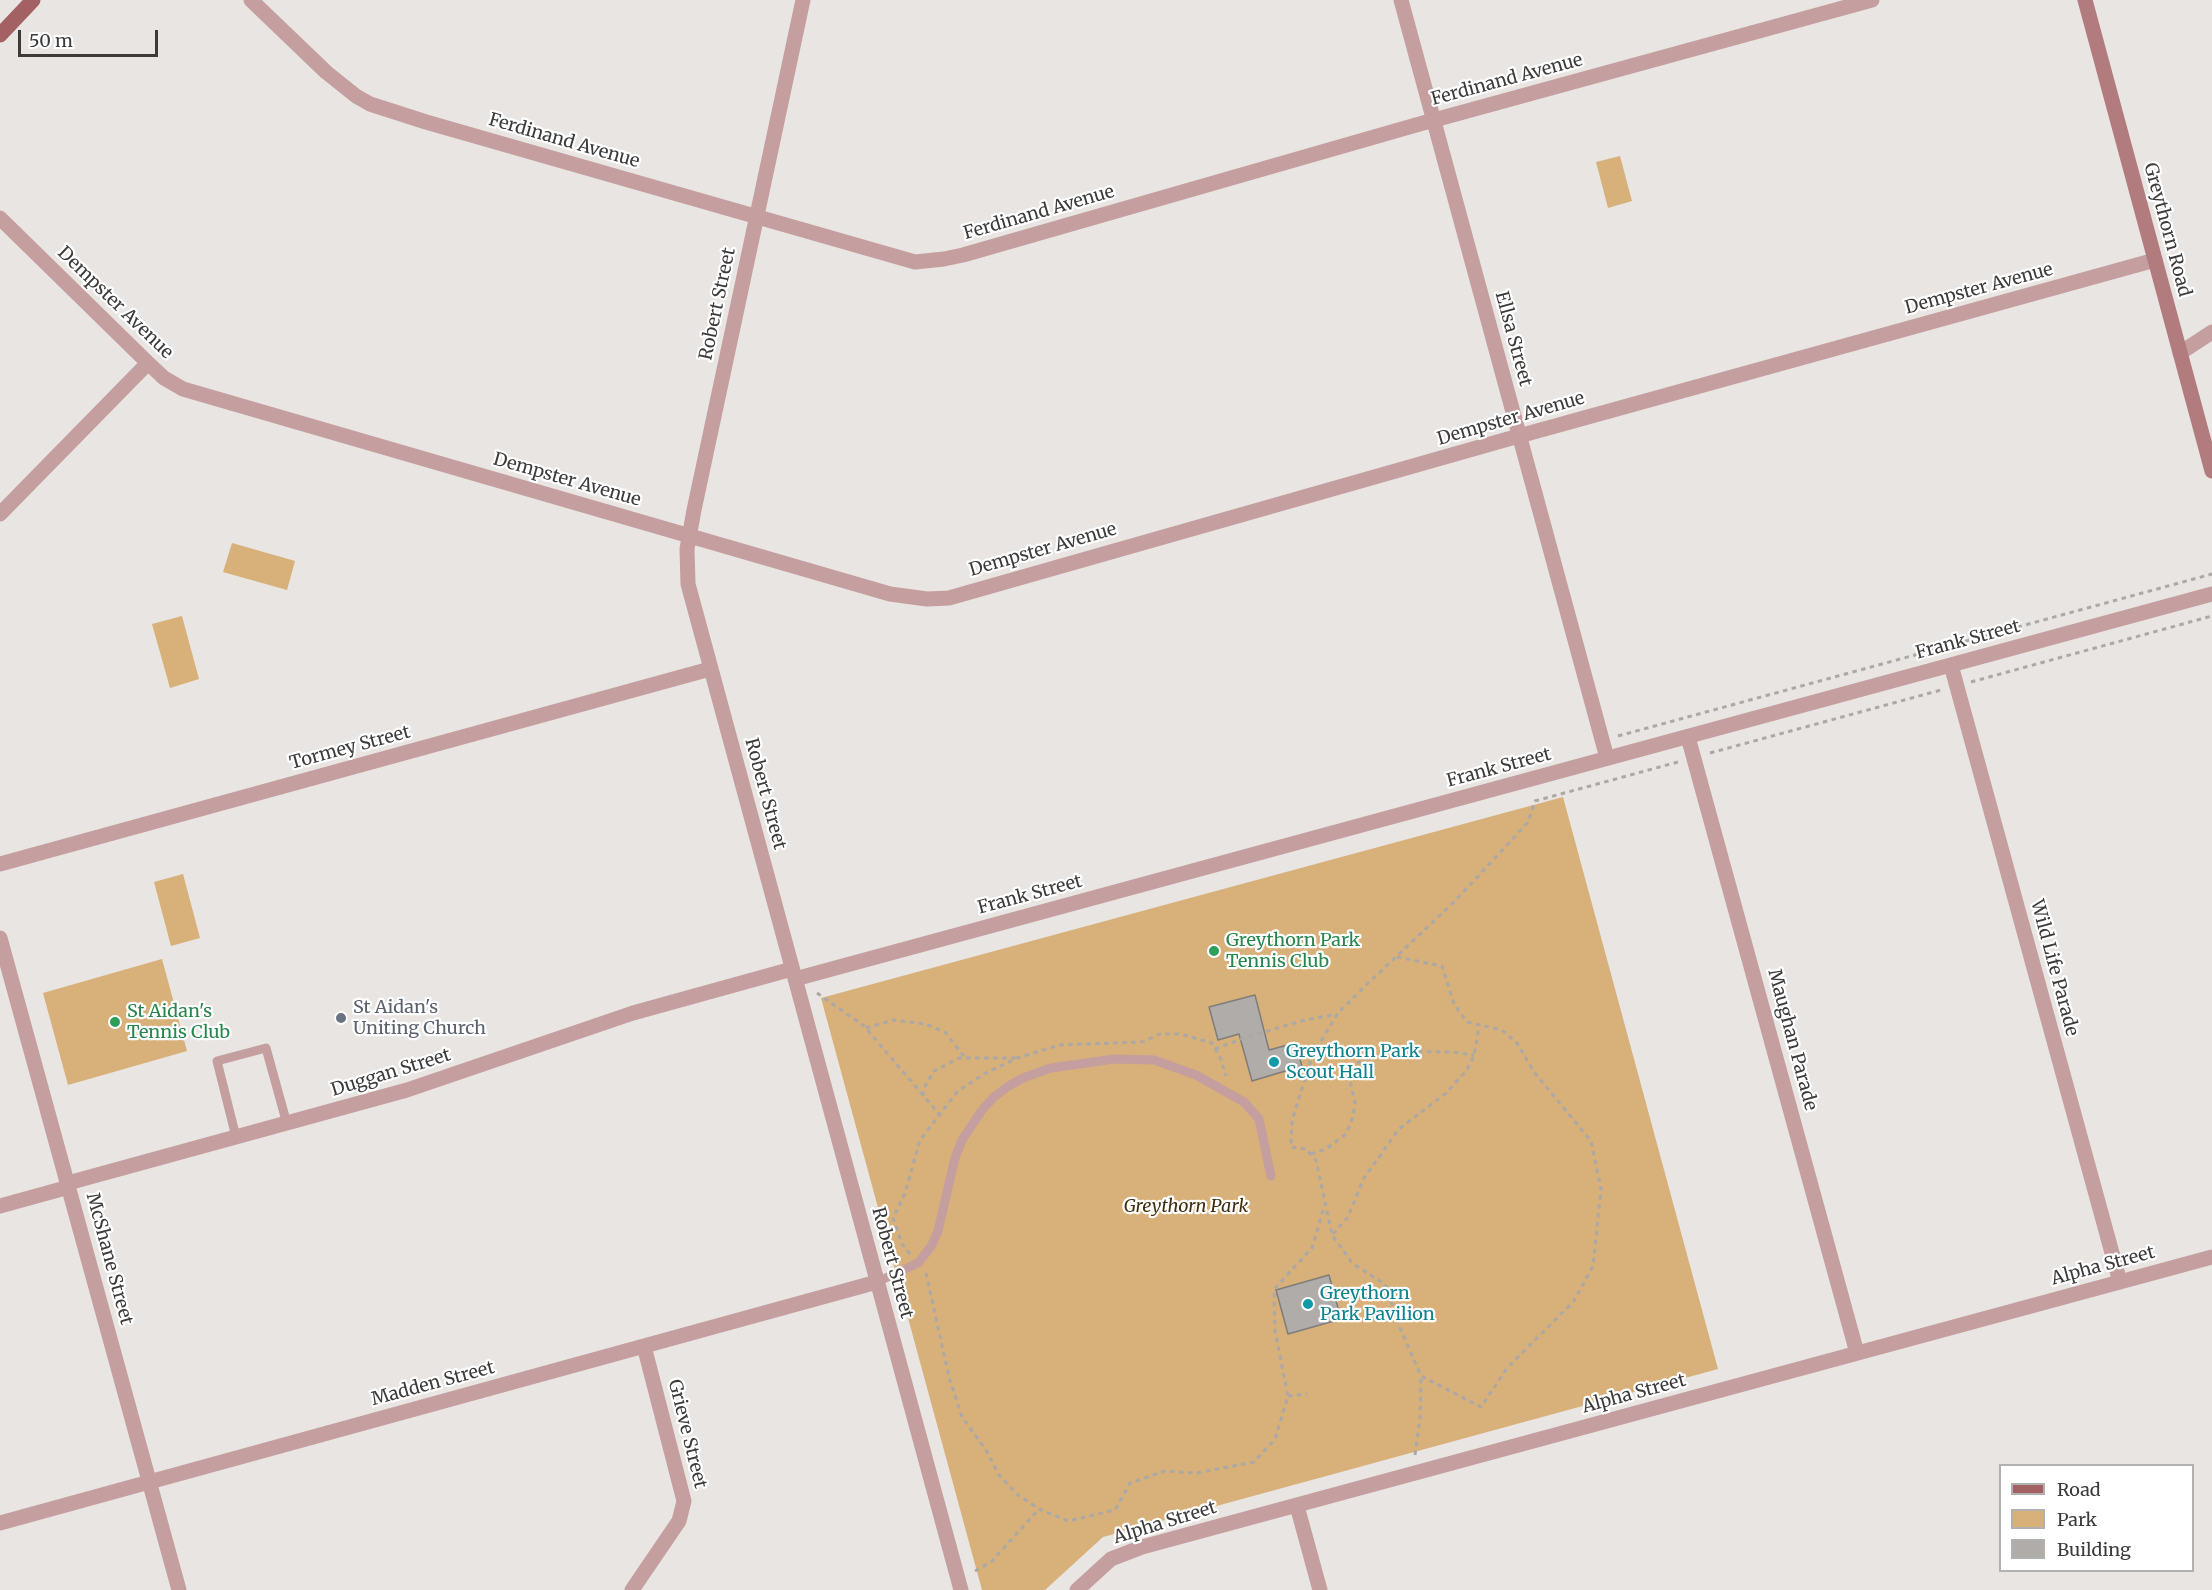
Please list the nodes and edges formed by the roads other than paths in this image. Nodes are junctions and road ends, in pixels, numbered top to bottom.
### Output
1 (33, 0) edge
2 (251, 0) edge
3 (803, 0) edge
4 (1401, 0) edge
5 (1872, 0) edge
6 (2085, 0) edge
7 (0, 35) edge
8 (1434, 120) junction
9 (757, 217) junction
10 (0, 218) edge
11 (2155, 260) junction
12 (2212, 332) edge
13 (2180, 353) junction
14 (148, 363) junction
15 (1519, 436) junction
16 (2212, 471) edge
17 (0, 514) edge
18 (689, 536) junction
19 (2212, 594) edge
20 (1951, 665) junction
21 (710, 669) junction
22 (1688, 736) junction
23 (1607, 758) junction
24 (0, 864) edge
25 (0, 938) edge
26 (794, 974) junction
27 (287, 1124) junction
28 (236, 1137) junction
29 (1271, 1176) dead end
30 (68, 1185) junction
31 (0, 1206) edge
32 (2212, 1257) edge
33 (877, 1282) junction
34 (2120, 1282) junction
35 (644, 1346) junction
36 (1857, 1353) junction
37 (149, 1482) junction
38 (1297, 1506) junction
39 (0, 1523) edge
40 (178, 1590) edge
41 (632, 1590) edge
42 (962, 1590) edge
43 (1077, 1590) edge
44 (1320, 1590) edge

1 - 7 main road
2 - 9 street, Ferdinand Avenue
3 - 9 street, Robert Street
4 - 8 street, Ellsa Street
5 - 8 street, Ferdinand Avenue
6 - 11 main road, Greythorn Road
8 - 9 street, Ferdinand Avenue
8 - 15 street, Ellsa Street
9 - 18 street, Robert Street
10 - 14 street, Dempster Avenue
11 - 13 main road, Greythorn Road
11 - 15 street, Dempster Avenue
12 - 13 street
13 - 16 main road, Greythorn Road
14 - 17 street
14 - 18 street, Dempster Avenue
15 - 18 street, Dempster Avenue
15 - 23 street, Ellsa Street
18 - 21 street, Robert Street
19 - 20 street, Frank Street
20 - 22 street, Frank Street
20 - 34 street, Wild Life Parade
21 - 24 street, Tormey Street
21 - 26 street, Robert Street
22 - 23 street, Frank Street
22 - 36 street, Maughan Parade
23 - 26 street, Frank Street
25 - 30 street, McShane Street
26 - 27 street, Duggan Street
26 - 33 street, Robert Street
27 - 28 street, Duggan Street
27 - 28 lane
28 - 30 street, Duggan Street
29 - 33 lane
30 - 31 street, Duggan Street
30 - 37 street, McShane Street
32 - 34 street, Alpha Street
33 - 35 street, Madden Street
33 - 42 street, Robert Street
34 - 36 street, Alpha Street
35 - 37 street, Madden Street
35 - 41 street, Grieve Street
36 - 38 street, Alpha Street
37 - 39 street, Madden Street
37 - 40 street, McShane Street
38 - 43 street, Alpha Street
38 - 44 street

